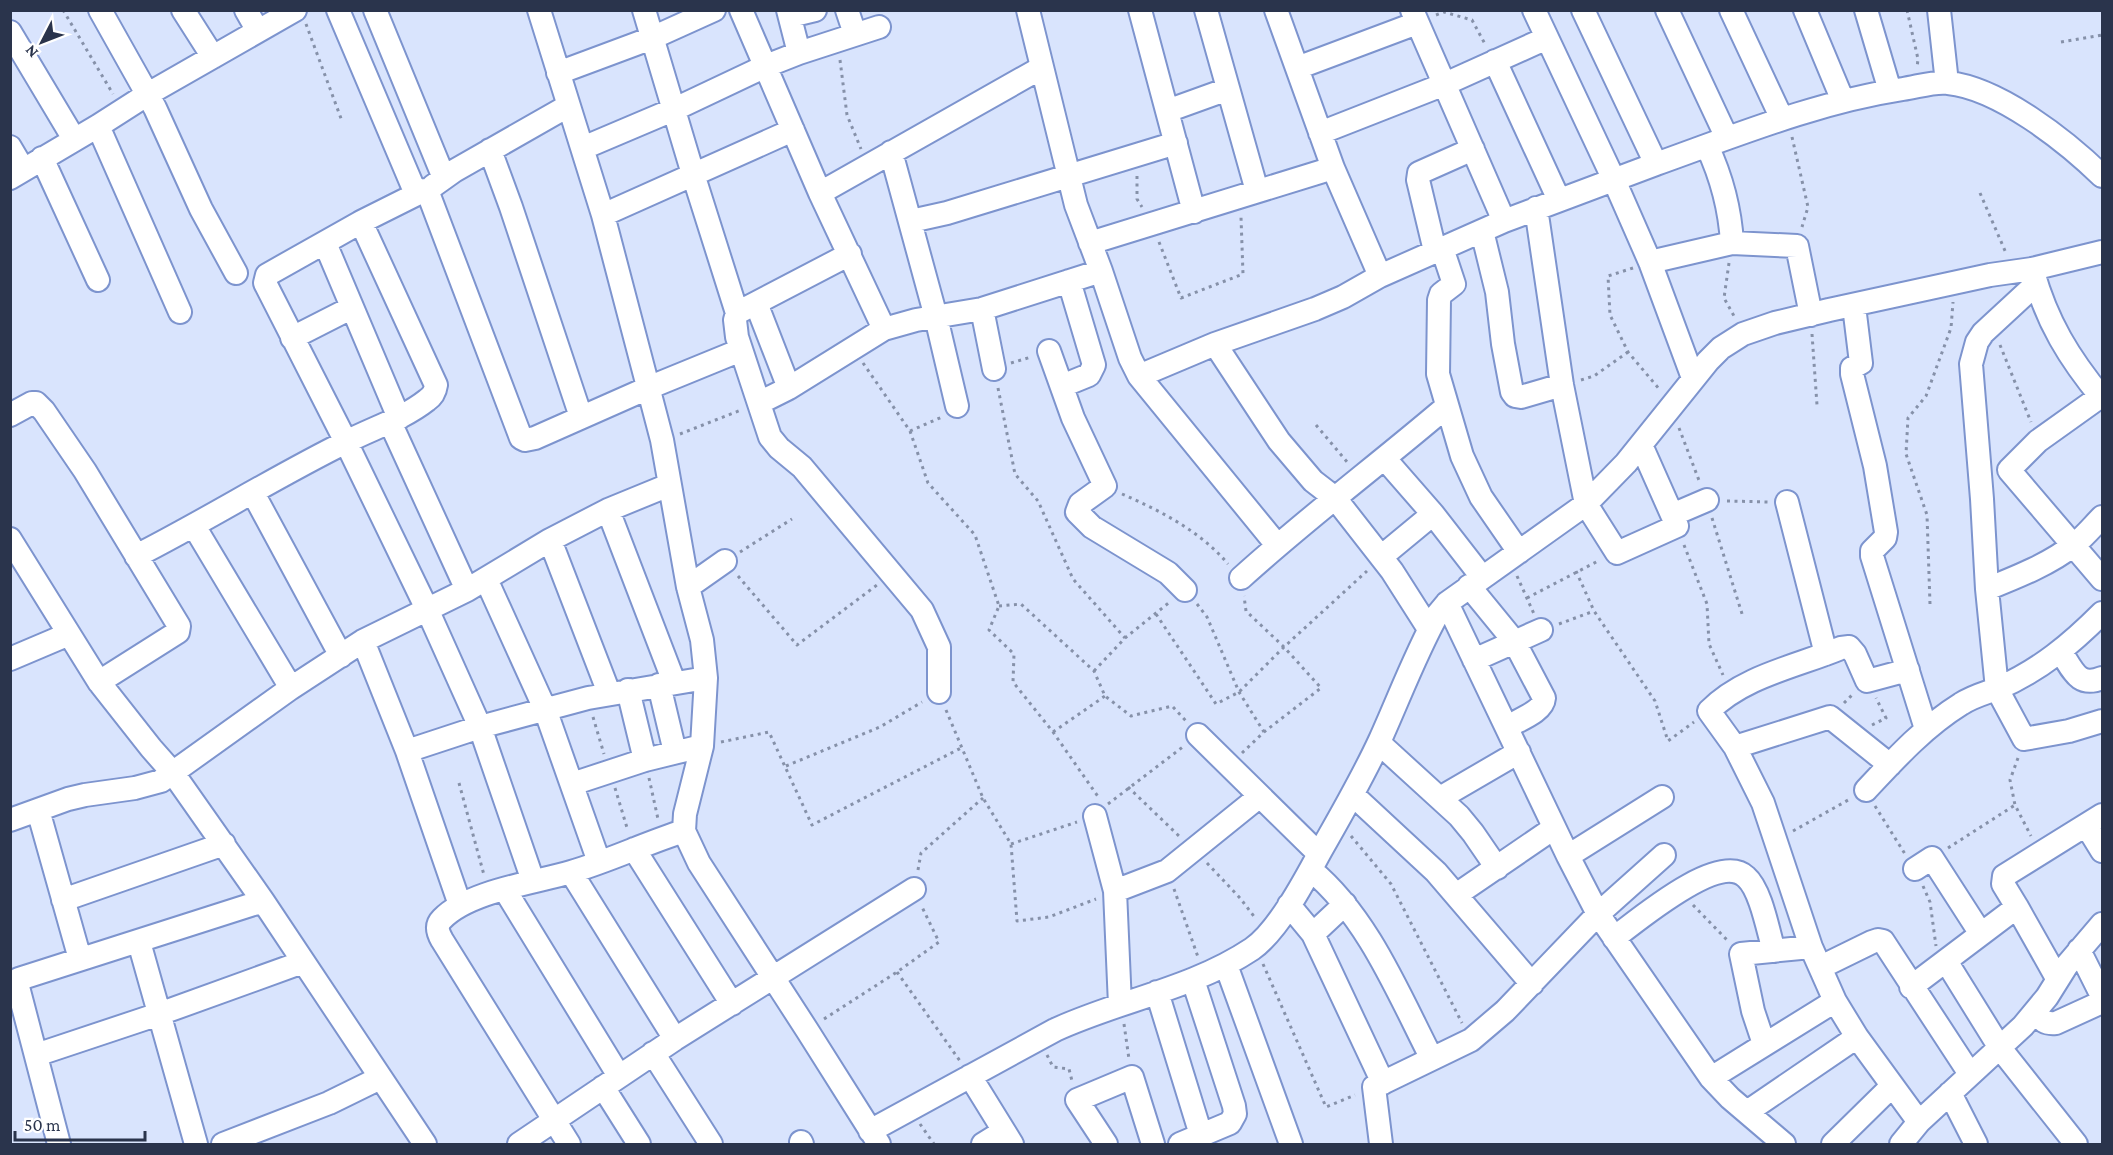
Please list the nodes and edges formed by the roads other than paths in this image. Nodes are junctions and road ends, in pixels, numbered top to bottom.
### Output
1 (100, 10) edge
2 (183, 10) edge
3 (246, 10) edge
4 (338, 10) edge
5 (375, 10) edge
6 (539, 10) edge
7 (644, 10) edge
8 (714, 10) edge
9 (741, 10) edge
10 (815, 10) edge
11 (847, 10) edge
12 (1028, 10) edge
13 (1140, 10) edge
14 (1206, 10) edge
15 (1276, 10) edge
16 (1534, 10) edge
17 (1583, 10) edge
18 (1667, 10) edge
19 (1731, 10) edge
20 (1805, 10) edge
21 (1866, 10) edge
22 (1939, 10) edge
23 (789, 13) edge
24 (300, 16) edge
25 (1415, 17) edge
26 (879, 27) dead end
27 (258, 31) junction
28 (10, 33) edge
29 (846, 37) junction
30 (652, 38) junction
31 (1547, 38) junction
32 (799, 53) junction
33 (213, 57) junction
34 (1495, 61) junction
35 (766, 66) junction
36 (1041, 68) junction
37 (1297, 68) junction
38 (558, 73) junction
39 (1947, 83) junction
40 (1445, 84) junction
41 (1228, 89) junction
42 (1890, 91) junction
43 (147, 94) junction
44 (1843, 101) junction
45 (568, 106) junction
46 (675, 109) junction
47 (1167, 111) junction
48 (1782, 119) junction
49 (98, 126) junction
50 (792, 130) junction
51 (1320, 133) junction
52 (75, 139) junction
53 (1717, 142) junction
54 (1176, 143) junction
55 (10, 147) edge
56 (583, 148) junction
57 (1473, 149) junction
58 (490, 150) junction
59 (891, 152) junction
60 (1656, 164) junction
61 (25, 168) edge
62 (1333, 168) junction
63 (693, 174) junction
64 (2103, 176) edge
65 (1068, 177) junction
66 (1614, 180) junction
67 (429, 187) junction
68 (820, 193) junction
69 (1249, 194) junction
70 (1559, 200) junction
71 (1536, 208) junction
72 (1194, 212) junction
73 (603, 215) junction
74 (911, 221) junction
75 (1504, 221) junction
76 (361, 222) junction
77 (1482, 231) junction
78 (325, 243) junction
79 (1090, 243) junction
80 (1732, 243) junction
81 (1438, 249) junction
82 (2103, 252) edge
83 (850, 254) junction
84 (1650, 262) junction
85 (1101, 271) junction
86 (236, 273) dead end
87 (2027, 275) junction
88 (1380, 276) junction
89 (98, 280) dead end
90 (1069, 282) junction
91 (1854, 306) junction
92 (351, 308) junction
93 (747, 308) junction
94 (982, 309) junction
95 (180, 312) dead end
96 (1811, 315) junction
97 (936, 317) junction
98 (884, 329) junction
99 (292, 338) junction
100 (1215, 344) junction
101 (741, 350) junction
102 (1049, 351) road end
103 (994, 369) road end
104 (1139, 376) junction
105 (1693, 378) junction
106 (1562, 385) junction
107 (1062, 386) junction
108 (648, 387) junction
109 (789, 388) junction
110 (2102, 397) edge
111 (759, 403) junction
112 (957, 406) road end
113 (1446, 407) junction
114 (10, 415) edge
115 (581, 417) junction
116 (394, 420) junction
117 (346, 442) junction
118 (1641, 445) junction
119 (1385, 459) junction
120 (2009, 470) junction
121 (669, 485) junction
122 (254, 493) junction
123 (1335, 498) junction
124 (1982, 498) junction
125 (1707, 500) road end
126 (1787, 502) road end
127 (1586, 504) junction
128 (608, 510) junction
129 (1432, 514) junction
130 (2103, 518) edge
131 (1674, 520) junction
132 (194, 526) junction
133 (10, 539) edge
134 (550, 540) junction
135 (2074, 544) junction
136 (1276, 545) junction
137 (1519, 552) junction
138 (136, 556) junction
139 (1381, 557) junction
140 (725, 561) road end
141 (1240, 578) road end
142 (486, 579) junction
143 (2103, 579) edge
144 (1476, 582) junction
145 (688, 587) junction
146 (1987, 589) junction
147 (466, 590) junction
148 (1185, 590) road end
149 (1447, 603) junction
150 (427, 609) junction
151 (2103, 613) edge
152 (1429, 628) junction
153 (1541, 630) road end
154 (69, 634) junction
155 (363, 641) junction
156 (1514, 641) junction
157 (2061, 652) junction
158 (1826, 654) junction
159 (341, 656) junction
160 (10, 659) edge
161 (1474, 660) junction
162 (1908, 670) junction
163 (706, 678) junction
164 (2103, 678) edge
165 (99, 682) junction
166 (666, 684) junction
167 (291, 688) junction
168 (1997, 689) junction
169 (618, 692) junction
170 (939, 692) road end
171 (545, 709) junction
172 (2103, 721) edge
173 (480, 727) junction
174 (1507, 727) junction
175 (1926, 729) junction
176 (1198, 735) road end
177 (1379, 742) junction
178 (702, 746) junction
179 (1735, 747) junction
180 (407, 751) junction
181 (675, 752) junction
182 (1519, 752) junction
183 (645, 759) junction
184 (1890, 765) junction
185 (173, 773) junction
186 (572, 784) junction
187 (1866, 790) road end
188 (1353, 795) junction
189 (1260, 796) junction
190 (1662, 797) dead end
191 (1440, 798) junction
192 (38, 810) junction
193 (1095, 816) road end
194 (10, 820) edge
195 (2094, 820) edge
196 (1554, 828) junction
197 (673, 835) junction
198 (224, 844) junction
199 (634, 849) junction
200 (2103, 851) edge
201 (1664, 855) dead end
202 (1568, 856) junction
203 (599, 862) junction
204 (1315, 862) junction
205 (1923, 864) road end
206 (1497, 868) junction
207 (571, 872) junction
208 (533, 881) junction
209 (914, 889) road end
210 (1115, 891) junction
211 (497, 892) junction
212 (1456, 895) junction
213 (63, 900) junction
214 (263, 901) junction
215 (1345, 904) junction
216 (460, 905) junction
217 (1289, 905) junction
218 (2017, 907) junction
219 (1598, 914) junction
220 (2103, 924) edge
221 (1313, 934) junction
222 (1981, 934) junction
223 (1614, 938) junction
224 (139, 942) junction
225 (2079, 950) junction
226 (1774, 951) junction
227 (1816, 957) junction
228 (80, 959) junction
229 (1946, 961) junction
230 (303, 962) junction
231 (1226, 965) junction
232 (772, 977) junction
233 (1198, 978) junction
234 (2057, 978) junction
235 (1532, 984) junction
236 (1911, 987) junction
237 (1157, 992) junction
238 (2103, 996) edge
239 (1835, 1001) junction
240 (2103, 1002) edge
241 (732, 1004) junction
242 (1120, 1005) junction
243 (2036, 1012) junction
244 (159, 1014) junction
245 (1857, 1037) junction
246 (675, 1039) junction
247 (1764, 1044) junction
248 (2000, 1048) junction
249 (653, 1053) junction
250 (36, 1055) junction
251 (1432, 1059) junction
252 (1970, 1074) junction
253 (970, 1076) junction
254 (380, 1077) junction
255 (1711, 1078) junction
256 (611, 1082) junction
257 (1378, 1085) junction
258 (1892, 1086) junction
259 (1950, 1093) junction
260 (1747, 1112) junction
261 (555, 1121) junction
262 (1919, 1122) junction
263 (874, 1138) edge
264 (1008, 1138) edge
265 (1188, 1141) edge
266 (59, 1144) edge
267 (196, 1144) edge
268 (223, 1144) edge
269 (425, 1144) edge
270 (519, 1144) edge
271 (569, 1144) edge
272 (639, 1144) edge
273 (711, 1144) edge
274 (983, 1144) edge
275 (1106, 1144) edge
276 (1153, 1144) edge
277 (1291, 1144) edge
278 (1381, 1144) edge
279 (1784, 1144) edge
280 (1833, 1144) edge
281 (1901, 1144) edge
282 (1976, 1144) edge
283 (2076, 1144) edge

1 - 43 street
2 - 33 street
3 - 27 street
4 - 67 street
5 - 67 street
6 - 38 street
7 - 30 street
8 - 30 street
9 - 35 street
10 - 23 street
11 - 29 street
12 - 36 street
13 - 47 street
14 - 41 street
15 - 37 street
16 - 31 street
17 - 60 street
18 - 53 street
19 - 48 street
20 - 44 street
21 - 42 street
22 - 39 street
23 - 32 street
24 - 27 street
25 - 37 street
25 - 40 street
26 - 29 street
27 - 33 street
28 - 52 street
29 - 32 street
30 - 38 street
30 - 46 street
31 - 34 street
31 - 66 street
32 - 35 street
33 - 43 street
34 - 40 street
34 - 70 street
35 - 46 street
35 - 50 street
36 - 59 street
36 - 65 street
37 - 51 street
38 - 45 street
39 - 42 street
39 - 64 street
40 - 51 street
40 - 57 street
41 - 47 street
41 - 69 street
42 - 44 street
43 - 49 street
43 - 86 street
44 - 48 street
45 - 56 street
45 - 58 street
46 - 56 street
46 - 63 street
47 - 54 street
48 - 53 street
49 - 52 street
49 - 95 street
50 - 63 street
50 - 68 street
51 - 62 street
52 - 61 street
53 - 60 street
53 - 80 street
54 - 65 street
54 - 72 street
55 - 61 street
56 - 73 street
57 - 75 street
57 - 81 street
58 - 67 street
58 - 115 street
59 - 68 street
59 - 74 street
60 - 66 street
61 - 89 street
62 - 69 street
62 - 88 street
63 - 73 street
63 - 93 street
65 - 74 street
65 - 79 street
66 - 70 street
66 - 84 street
67 - 76 street
67 - 115 street
68 - 83 street
69 - 72 street
70 - 71 street
71 - 75 street
71 - 106 street
72 - 79 street
73 - 108 street
74 - 97 street
75 - 77 street
76 - 78 street
76 - 116 street
77 - 81 street
77 - 106 street
78 - 92 street
78 - 99 street
79 - 85 street
80 - 84 street
80 - 96 street
81 - 88 street
81 - 113 street
82 - 87 street
83 - 93 street
83 - 98 street
84 - 105 street
85 - 90 street
85 - 104 street
87 - 91 street
87 - 110 street
87 - 124 street
88 - 100 street
90 - 94 street
90 - 107 street
91 - 96 street
91 - 162 street
92 - 99 street
92 - 116 street
93 - 101 street
93 - 109 street
94 - 97 street
94 - 103 street
96 - 105 street
97 - 98 street
97 - 112 street
98 - 109 street
99 - 117 street
100 - 104 street
100 - 123 street
101 - 108 street
101 - 111 street
102 - 107 street
104 - 136 street
105 - 118 street
106 - 127 street
107 - 148 street
108 - 115 street
108 - 121 street
109 - 111 street
110 - 120 street
111 - 170 street
113 - 119 street
113 - 137 street
114 - 138 street
116 - 117 street
116 - 147 street
117 - 122 street
117 - 150 street
118 - 127 street
118 - 131 street
119 - 123 street
119 - 129 street
120 - 124 street
120 - 135 street
121 - 128 street
121 - 145 street
122 - 132 street
122 - 159 street
123 - 136 street
123 - 139 street
124 - 146 street
125 - 131 street
126 - 158 street
127 - 131 street
127 - 137 street
128 - 134 street
128 - 166 street
129 - 139 street
129 - 144 street
130 - 135 street
132 - 138 street
132 - 167 street
133 - 154 street
134 - 142 street
134 - 169 street
135 - 143 street
135 - 146 street
136 - 141 street
137 - 144 street
138 - 165 street
139 - 152 street
140 - 145 street
142 - 147 street
142 - 171 street
144 - 149 street
144 - 156 street
145 - 163 street
146 - 168 street
147 - 150 street
149 - 152 street
149 - 161 street
150 - 155 street
150 - 173 street
151 - 157 street
152 - 177 street
153 - 156 street
154 - 160 street
154 - 165 street
155 - 159 street
155 - 180 street
156 - 161 street
156 - 174 street
157 - 164 street
157 - 168 street
158 - 162 street
158 - 179 street
159 - 167 street
161 - 174 street
162 - 175 street
163 - 166 street
163 - 178 street
165 - 185 street
166 - 169 street
166 - 181 street
167 - 185 street
168 - 172 street
168 - 175 street
169 - 171 street
169 - 183 street
171 - 173 street
171 - 186 street
173 - 180 street
173 - 208 street
174 - 182 street
175 - 184 street
176 - 189 street
177 - 188 street
177 - 191 street
178 - 181 street
178 - 197 street
179 - 184 street
179 - 227 street
180 - 216 street
181 - 183 street
182 - 191 street
182 - 196 street
183 - 186 street
184 - 187 street
185 - 192 street
185 - 198 street
186 - 203 street
188 - 204 street
188 - 212 street
189 - 204 street
189 - 210 street
190 - 202 street
191 - 206 street
192 - 194 street
192 - 213 street
193 - 210 street
195 - 200 street
195 - 218 street
196 - 202 street
196 - 206 street
197 - 199 street
197 - 232 street
198 - 213 street
198 - 214 street
199 - 203 street
199 - 241 street
201 - 219 street
202 - 219 street
203 - 207 street
204 - 215 street
204 - 217 street
205 - 222 street
206 - 212 street
207 - 208 street
207 - 246 street
208 - 211 street
209 - 232 street
210 - 242 street
211 - 216 street
211 - 256 street
212 - 235 street
213 - 228 street
214 - 224 street
214 - 230 street
215 - 221 street
215 - 251 street
216 - 261 street
217 - 221 street
217 - 231 street
218 - 222 street
218 - 234 street
219 - 223 street
219 - 235 street
220 - 225 street
221 - 257 street
222 - 229 street
223 - 226 street
223 - 255 street
224 - 228 street
224 - 244 street
225 - 234 street
225 - 238 street
226 - 227 street
226 - 247 street
227 - 236 street
227 - 239 street
228 - 250 street
229 - 236 street
229 - 248 street
230 - 244 street
230 - 254 street
231 - 233 street
231 - 277 street
232 - 241 street
232 - 263 street
233 - 237 street
233 - 265 street
234 - 243 street
235 - 251 street
236 - 252 street
237 - 242 street
237 - 265 street
239 - 245 street
239 - 247 street
240 - 243 street
241 - 246 street
242 - 253 street
243 - 248 street
244 - 250 street
244 - 267 street
245 - 258 street
245 - 260 street
246 - 249 street
247 - 255 street
248 - 252 street
248 - 283 street
249 - 256 street
249 - 273 street
250 - 266 street
251 - 257 street
252 - 259 street
253 - 263 street
253 - 264 street
254 - 268 street
254 - 269 street
255 - 260 street
256 - 261 street
256 - 272 street
257 - 278 street
258 - 262 street
258 - 280 street
259 - 262 street
259 - 282 street
260 - 279 street
261 - 270 street
261 - 271 street
262 - 281 street
264 - 274 street
275 - 276 street

